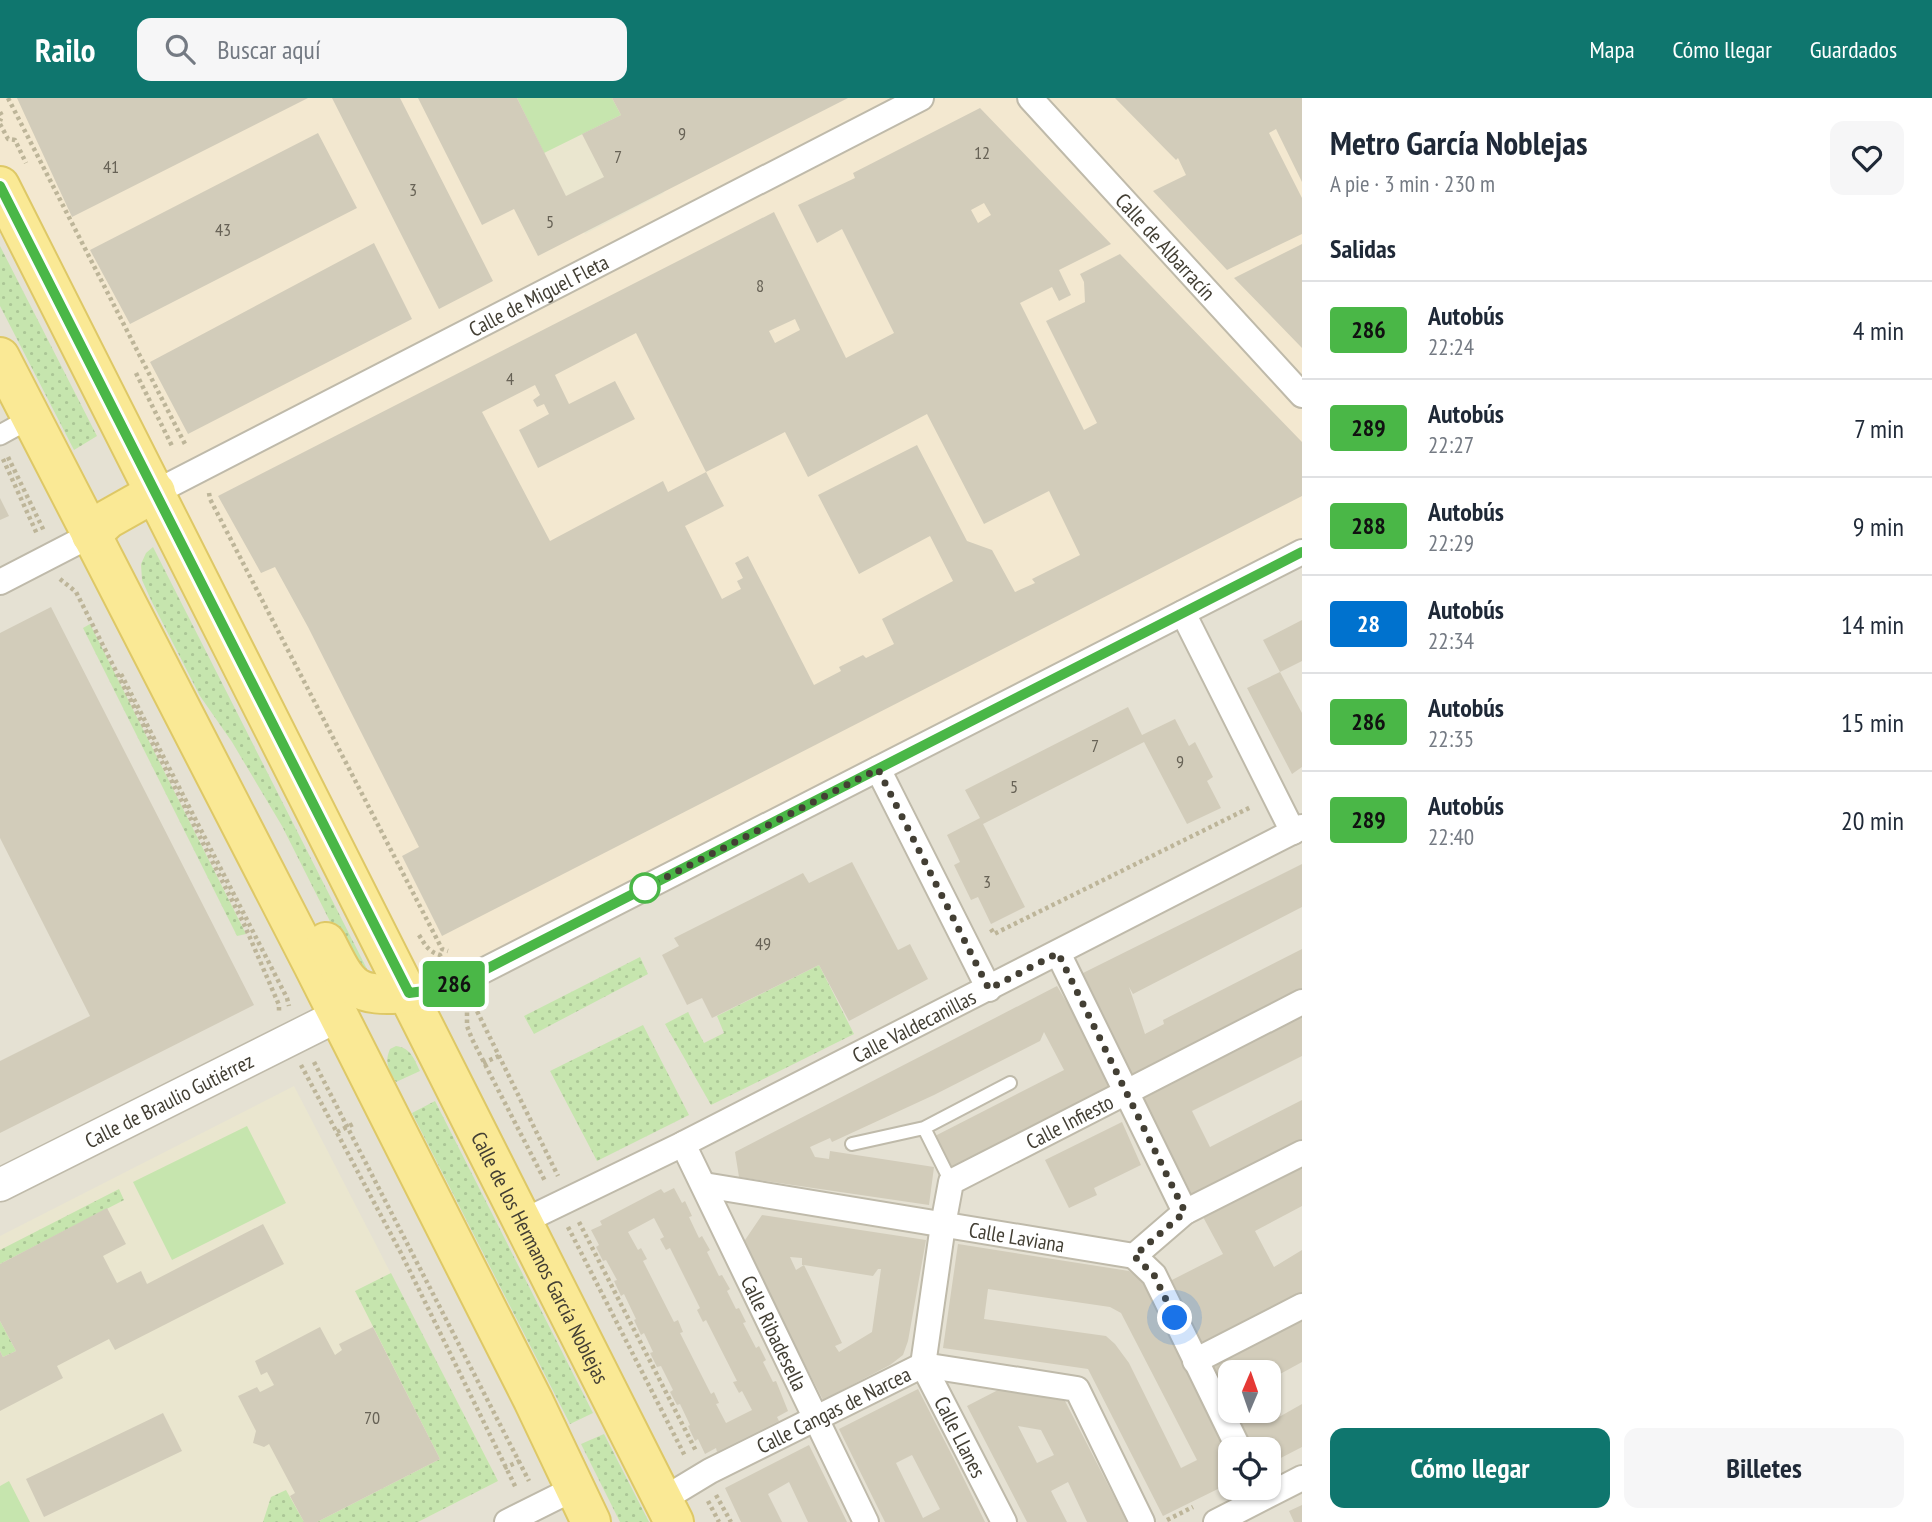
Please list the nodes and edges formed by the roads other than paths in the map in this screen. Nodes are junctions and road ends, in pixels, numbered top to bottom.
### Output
1 (921, 98) edge
2 (1030, 98) edge
3 (0, 186) edge
4 (0, 357) edge
5 (1302, 395) edge
6 (9, 440) edge
7 (156, 492) junction
8 (90, 535) junction
9 (1302, 552) edge
10 (0, 582) edge
11 (1183, 613) junction
12 (179, 706) junction
13 (878, 769) junction
14 (1298, 830) edge
15 (1058, 953) junction
16 (989, 989) junction
17 (409, 993) junction
18 (1302, 1002) edge
19 (337, 1016) junction
20 (1010, 1083) dead end
21 (1126, 1091) junction
22 (924, 1128) junction
23 (683, 1144) junction
24 (852, 1144) dead end
25 (1302, 1153) edge
26 (951, 1182) junction
27 (0, 1185) edge
28 (704, 1185) junction
29 (1185, 1212) junction
30 (524, 1222) junction
31 (943, 1225) junction
32 (1134, 1256) junction
33 (1302, 1306) edge
34 (1195, 1361) junction
35 (923, 1365) junction
36 (815, 1419) junction
37 (1233, 1437) edge
38 (1302, 1478) edge
39 (1281, 1486) edge
40 (575, 1488) junction
41 (1250, 1500) edge
42 (668, 1511) edge
43 (507, 1522) edge
44 (591, 1522) edge
45 (866, 1522) edge
46 (1004, 1522) edge
47 (1142, 1522) edge
48 (1216, 1522) edge

1 - 7 street, Calle de Miguel Fleta
2 - 5 street, Calle de Albarracín
3 - 7 main road, Calle de los Hermanos García Noblejas
4 - 6 main road
6 - 8 main road
7 - 8 main road
7 - 17 main road, Calle de los Hermanos García Noblejas
8 - 10 street
8 - 12 main road
9 - 11 street
11 - 13 street
11 - 14 street
12 - 17 main road
12 - 19 main road
13 - 16 street
13 - 17 street
14 - 15 street, Calle Valdecanillas
15 - 16 street, Calle Valdecanillas
15 - 21 street
16 - 23 street, Calle Valdecanillas
17 - 19 main road
17 - 30 main road, Calle de los Hermanos García Noblejas
18 - 21 street, Calle Infiesto
19 - 27 street, Calle de Braulio Gutiérrez
19 - 40 main road
20 - 22 lane
21 - 26 street, Calle Infiesto
21 - 29 street
22 - 24 lane
22 - 26 lane
23 - 28 street, Calle Ribadesella
23 - 30 street, Calle Valdecanillas
25 - 29 street
26 - 31 street
28 - 31 street, Calle Laviana
28 - 36 street, Calle Ribadesella
29 - 32 street
30 - 42 main road, Calle de los Hermanos García Noblejas
31 - 32 street, Calle Laviana
31 - 35 street
32 - 34 street
33 - 34 street
34 - 37 street
35 - 36 street, Calle Cangas de Narcea
35 - 46 street, Calle Llanes
35 - 47 street, Calle Cangas de Narcea
36 - 42 street, Calle Cangas de Narcea
36 - 45 street, Calle Ribadesella
38 - 39 street
40 - 43 street
40 - 44 main road
41 - 48 street

